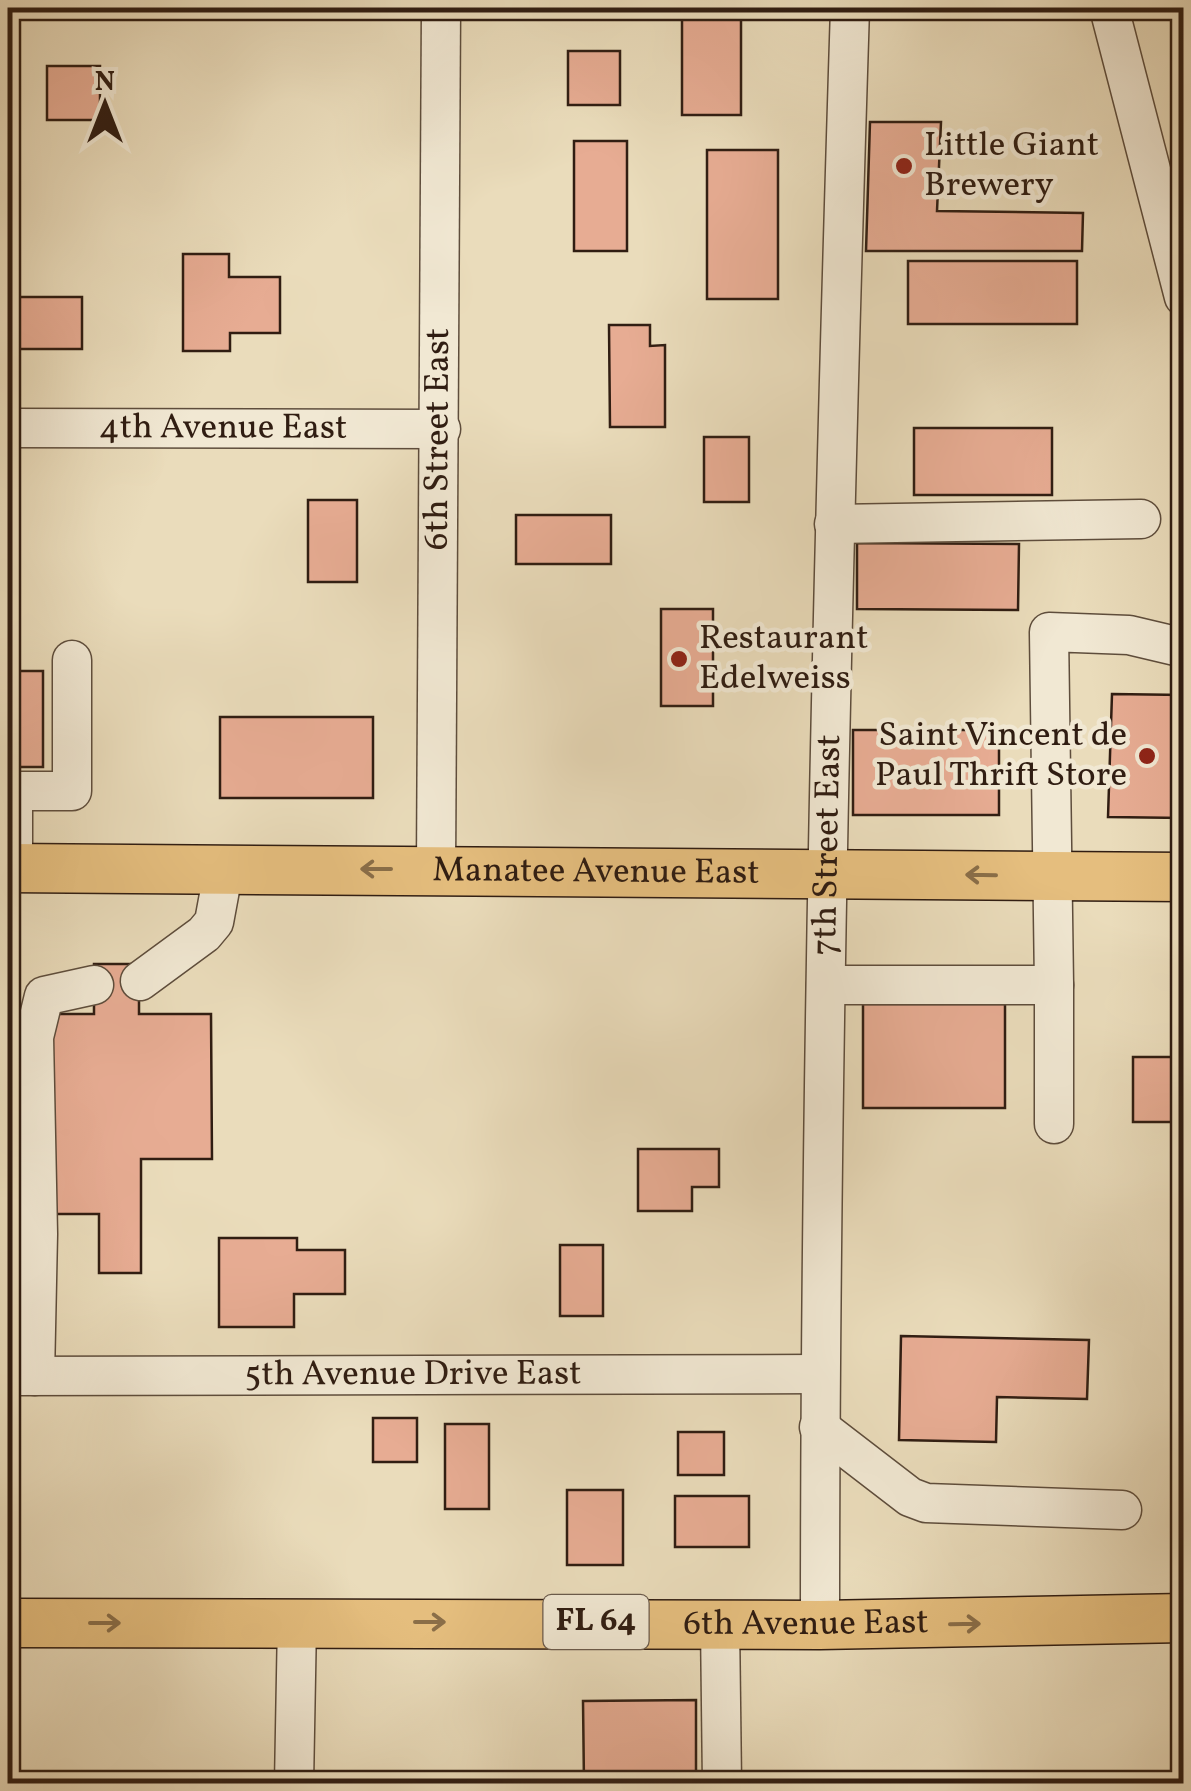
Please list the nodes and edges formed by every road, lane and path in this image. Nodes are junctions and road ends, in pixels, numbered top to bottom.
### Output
1 (441, 8) edge
2 (850, 8) edge
3 (1110, 8) edge
4 (1184, 296) edge
5 (8, 428) edge
6 (441, 429) junction
7 (1141, 519) dead end
8 (834, 524) junction
9 (1184, 648) edge
10 (72, 660) dead end
11 (10, 868) edge
12 (224, 868) junction
13 (436, 870) junction
14 (828, 873) junction
15 (1053, 876) junction
16 (1184, 877) edge
17 (140, 981) dead end
18 (94, 985) dead end
19 (826, 985) junction
20 (1054, 985) junction
21 (1054, 1124) dead end
22 (818, 1374) junction
23 (21, 1376) edge
24 (819, 1427) junction
25 (1122, 1510) dead end
26 (1184, 1618) edge
27 (298, 1622) junction
28 (720, 1622) junction
29 (8, 1623) edge
30 (820, 1625) junction
31 (294, 1784) edge
32 (722, 1784) edge

1 - 6 street, 6th Street East
2 - 8 street, 7th Street East
3 - 4 street
5 - 6 street, 4th Avenue East
6 - 13 street, 6th Street East
7 - 8 street
8 - 14 street, 7th Street East
9 - 15 street
10 - 11 street
11 - 12 main road, Manatee Avenue East
13 -> 12 main road, Manatee Avenue East
12 - 17 street
13 - 14 main road, Manatee Avenue East
15 -> 14 main road, Manatee Avenue East
14 - 19 street, 7th Street East
15 - 16 main road, Manatee Avenue East
15 - 20 street
18 - 23 street
19 - 20 street
19 - 22 street, 7th Street East
20 - 21 street
22 - 23 street, 5th Avenue Drive East
22 - 24 street, 7th Street East
24 - 25 street
24 - 30 street, 7th Street East
30 -> 26 main road, 6th Avenue East / FL 64
27 -> 28 main road, 6th Avenue East / FL 64
29 -> 27 main road, 6th Avenue East / FL 64
27 - 31 street
28 - 30 main road, 6th Avenue East / FL 64
28 - 32 street

